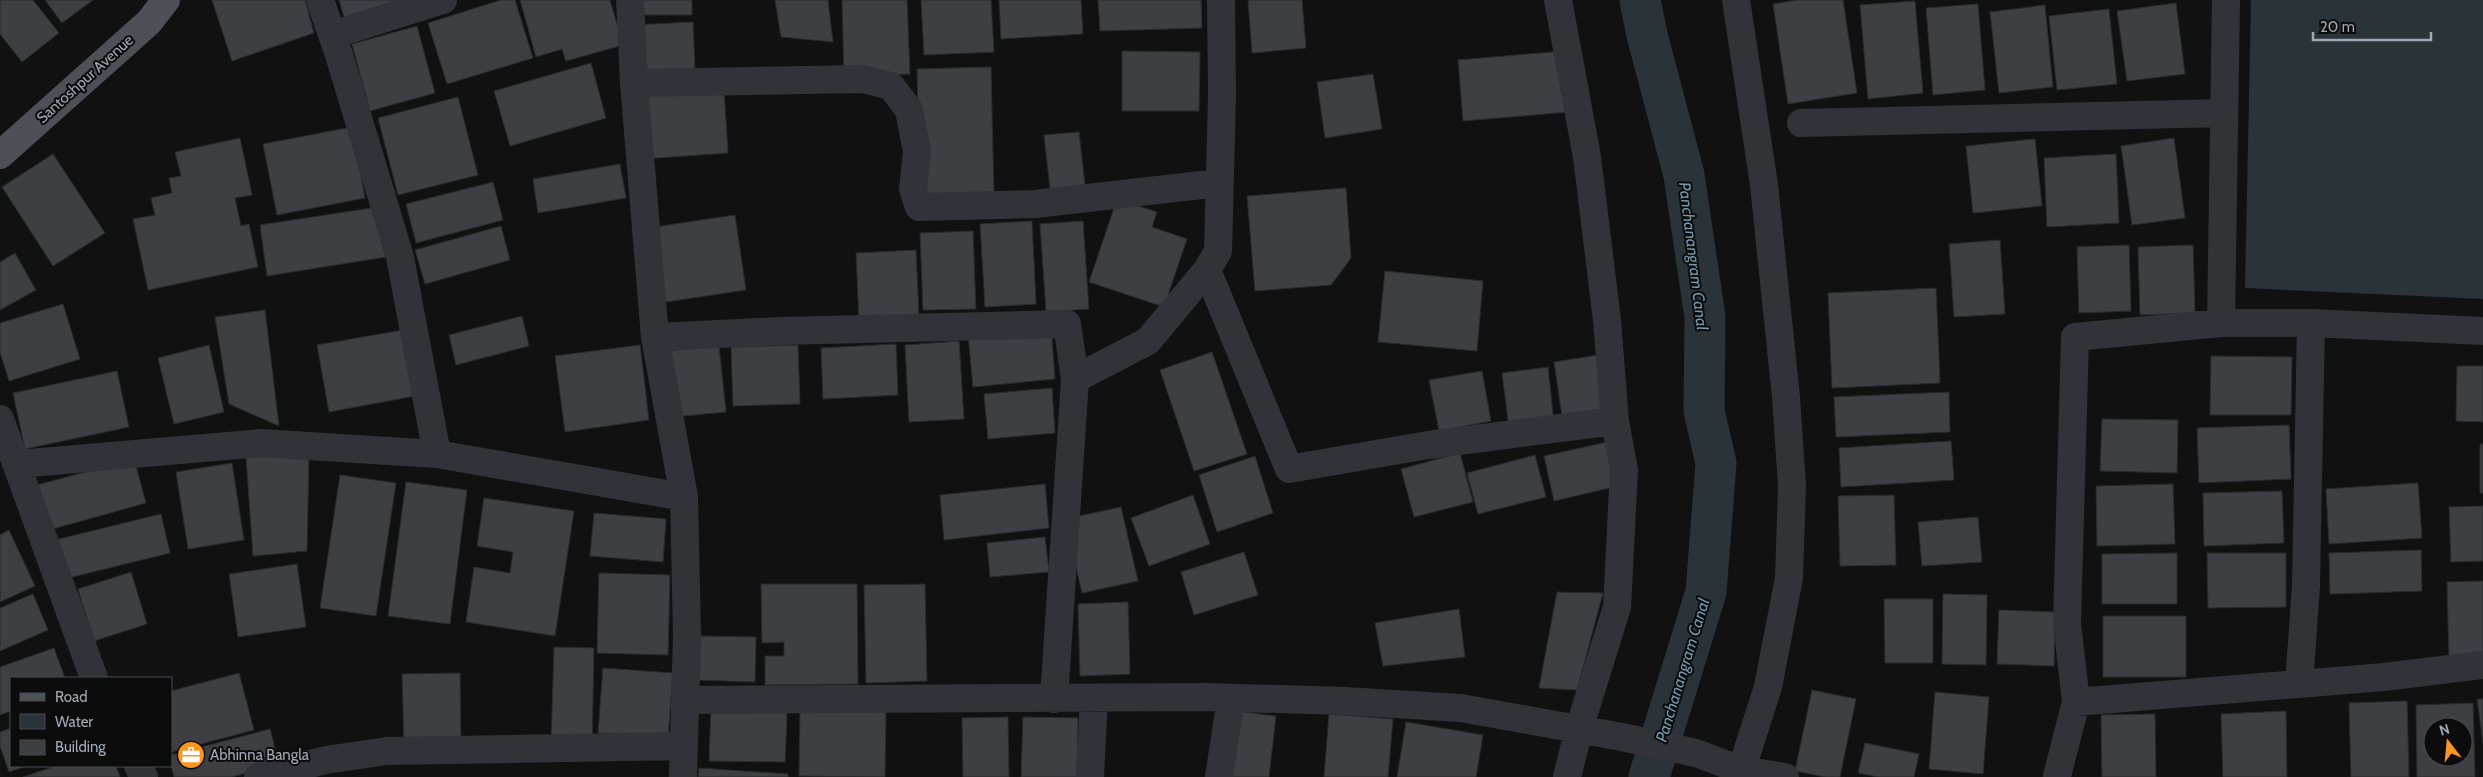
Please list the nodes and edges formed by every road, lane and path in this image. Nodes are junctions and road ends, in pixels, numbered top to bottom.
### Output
1 (166, 0) edge
2 (320, 0) edge
3 (443, 0) edge
4 (630, 0) edge
5 (1221, 0) edge
6 (1558, 0) edge
7 (1736, 0) edge
8 (2226, 0) edge
9 (332, 35) junction
10 (634, 83) junction
11 (2224, 114) junction
12 (1801, 123) dead end
13 (0, 155) edge
14 (1220, 184) junction
15 (1208, 270) junction
16 (2221, 323) junction
17 (2311, 323) junction
18 (2483, 332) edge
19 (655, 337) junction
20 (1075, 379) junction
21 (0, 419) edge
22 (1615, 421) junction
23 (437, 454) junction
24 (18, 464) junction
25 (684, 497) junction
26 (2483, 665) edge
27 (94, 677) edge
28 (2299, 684) junction
29 (1094, 698) junction
30 (1231, 698) junction
31 (1054, 699) junction
32 (685, 700) junction
33 (2076, 702) junction
34 (1579, 730) junction
35 (684, 746) junction
36 (1740, 774) edge
37 (2057, 776) edge
38 (258, 777) edge
39 (683, 777) edge
40 (1090, 777) edge
41 (1219, 777) edge
42 (1566, 777) edge
43 (1785, 777) edge

1 - 13 main road, Santoshpur Avenue
2 - 9 street
3 - 9 street
4 - 10 street
5 - 14 street
6 - 22 street
7 - 36 street
8 - 11 street
9 - 23 street
10 - 14 street
10 - 19 street
11 - 12 street
11 - 16 street
14 - 15 street
15 - 20 street
15 - 22 street
16 - 17 street
16 - 33 street
17 - 18 street
17 - 28 street
19 - 20 street
19 - 25 street
20 - 31 street
21 - 24 street
22 - 34 street
23 - 24 street
23 - 25 street
24 - 27 street
25 - 32 street
26 - 28 street
28 - 33 street
29 - 30 street
29 - 31 street
29 - 40 street
30 - 34 street
30 - 41 street
31 - 32 street
32 - 35 street
33 - 37 street
34 - 36 street
34 - 42 street
35 - 38 street
35 - 39 street
36 - 43 street

